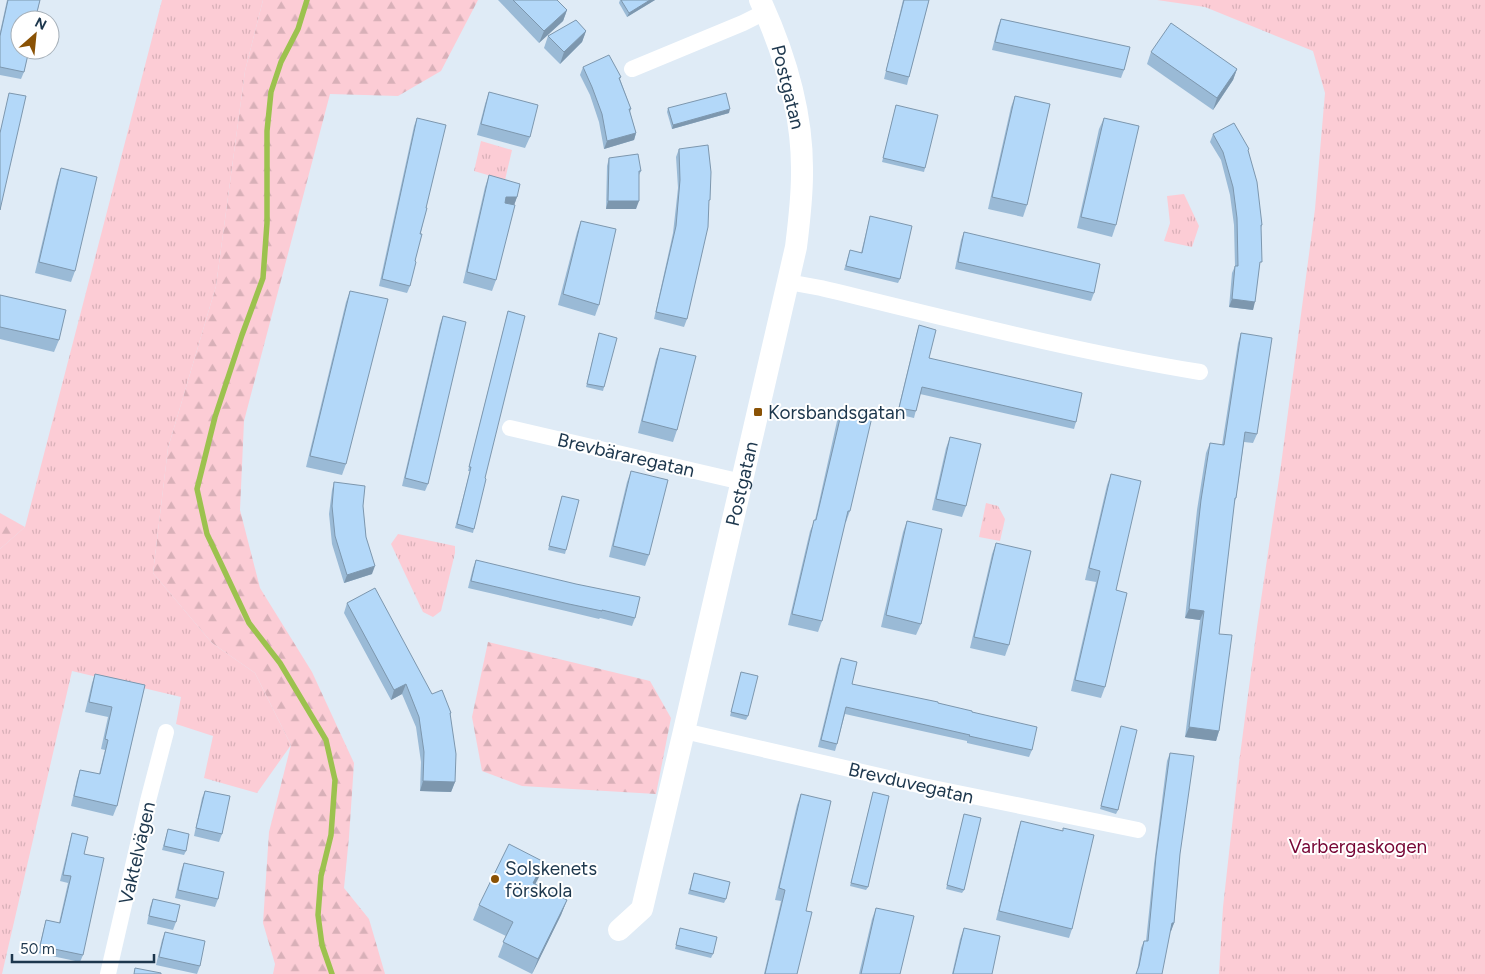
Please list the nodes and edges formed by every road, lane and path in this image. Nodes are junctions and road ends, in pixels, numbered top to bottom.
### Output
1 (763, 6) edge
2 (632, 69) dead end
3 (788, 282) junction
4 (1200, 372) dead end
5 (510, 428) dead end
6 (742, 482) junction
7 (684, 731) junction
8 (166, 732) dead end
9 (1138, 830) dead end
10 (619, 930) dead end
11 (108, 974) edge

1 - 2 street
1 - 3 street, Postgatan
3 - 4 street
3 - 6 street, Postgatan
5 - 6 street, Brevbäraregatan
6 - 7 street, Postgatan
7 - 9 street, Brevduvegatan
7 - 10 street, Postgatan
8 - 11 street, Vaktelvägen

